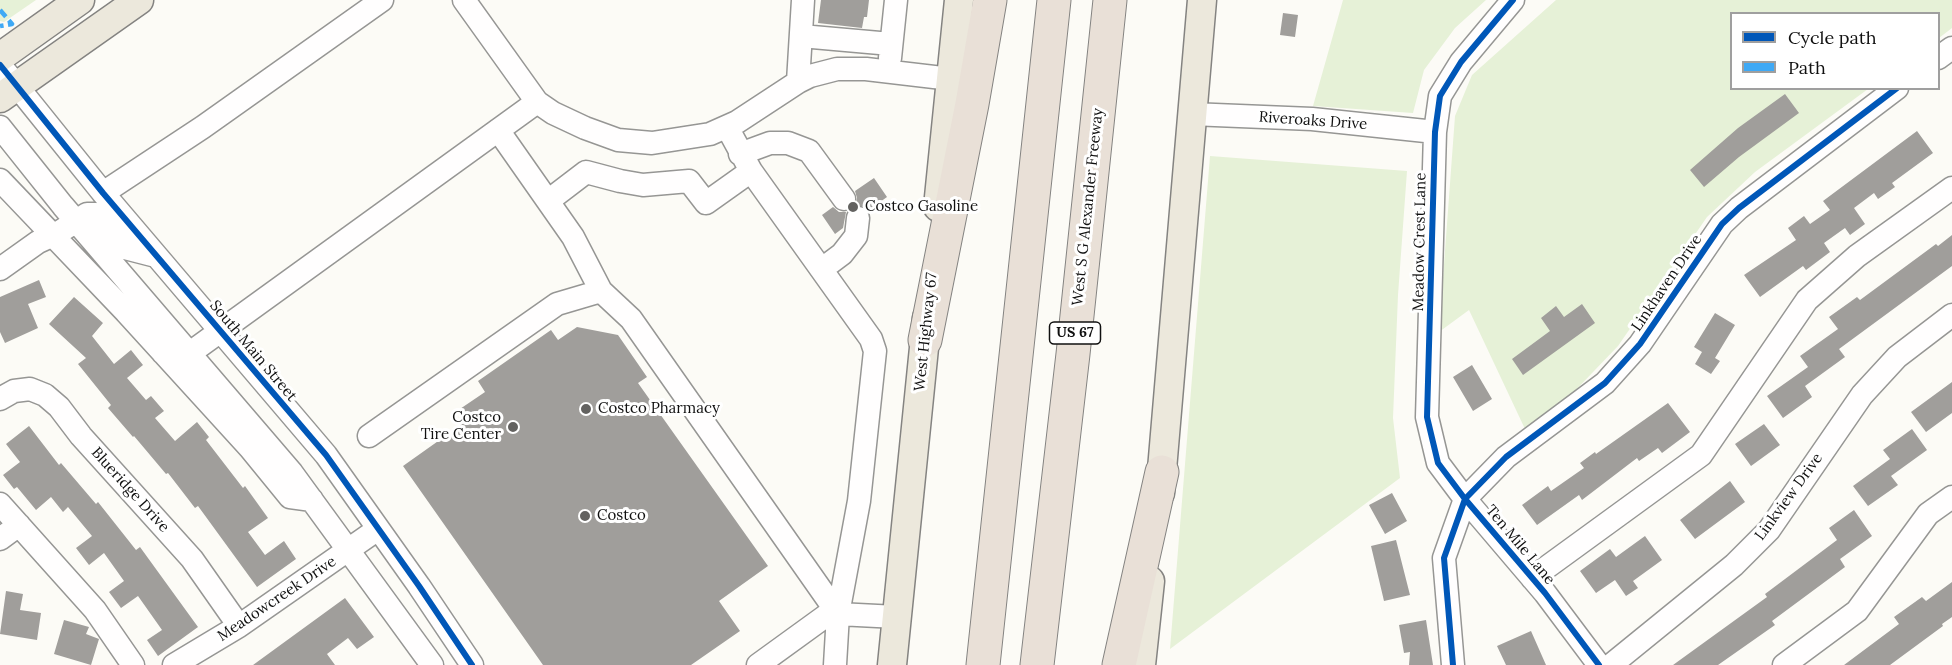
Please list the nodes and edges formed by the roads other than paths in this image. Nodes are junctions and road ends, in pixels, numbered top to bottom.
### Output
1 (80, 0) edge
2 (139, 0) edge
3 (382, 0) edge
4 (464, 0) edge
5 (803, 0) edge
6 (896, 0) edge
7 (959, 0) edge
8 (990, 0) edge
9 (1054, 0) edge
10 (1110, 0) edge
11 (1202, 0) edge
12 (1513, 0) edge
13 (801, 36) junction
14 (891, 44) junction
15 (0, 57) edge
16 (889, 72) junction
17 (951, 80) junction
18 (798, 82) junction
19 (6, 83) edge
20 (1894, 90) edge
21 (537, 102) junction
22 (1191, 114) junction
23 (0, 127) edge
24 (727, 127) junction
25 (498, 130) junction
26 (1435, 132) junction
27 (746, 162) junction
28 (0, 180) edge
29 (1952, 188) edge
30 (103, 193) junction
31 (54, 194) junction
32 (844, 199) dead end
33 (548, 201) junction
34 (32, 213) junction
35 (858, 218) dead end
36 (77, 222) junction
37 (54, 235) junction
38 (156, 256) junction
39 (0, 269) edge
40 (822, 269) junction
41 (601, 291) junction
42 (1952, 315) edge
43 (219, 330) junction
44 (925, 340) junction
45 (164, 353) junction
46 (190, 353) junction
47 (0, 399) edge
48 (369, 436) dead end
49 (1162, 472) junction
50 (1952, 497) edge
51 (1465, 499) junction
52 (312, 500) junction
53 (0, 504) edge
54 (19, 525) junction
55 (378, 529) junction
56 (0, 539) edge
57 (341, 555) junction
58 (1532, 578) junction
59 (838, 614) junction
60 (897, 617) junction
61 (239, 626) junction
62 (133, 665) edge
63 (174, 665) edge
64 (432, 665) edge
65 (472, 665) edge
66 (758, 665) edge
67 (835, 665) edge
68 (892, 665) edge
69 (983, 665) edge
70 (1037, 665) edge
71 (1119, 665) edge
72 (1141, 665) edge
73 (1453, 665) edge
74 (1599, 665) edge
75 (1611, 665) edge
76 (1784, 665) edge

1 - 15 main road
2 - 19 main road
3 - 30 street
4 - 21 street
5 - 13 street
6 - 14 street
7 - 17 main road, West Highway 67
8 - 44 highway
9 - 69 highway
10 - 70 highway, West S G Alexander Freeway / US 67
11 - 22 main road
12 - 26 street, Meadow Crest Lane
13 - 14 street
13 - 18 street
14 - 16 street
16 - 17 street
16 - 18 street
17 - 44 main road, West Highway 67
18 - 24 street
19 - 30 street, South Main Street
20 - 51 street, Linkhaven Drive
21 - 24 street
21 - 25 street
22 - 26 street, Riveroaks Drive
22 - 49 main road
23 - 31 street
24 - 27 street
25 - 33 street
25 - 43 street
26 - 51 street, Meadow Crest Lane
27 - 32 street
27 - 33 street
27 - 40 street
28 - 34 street
29 - 58 street
30 - 38 street, South Main Street
31 - 34 street
31 - 36 street
33 - 41 street
34 - 37 street
35 - 40 street
36 - 37 street
36 - 38 street
36 - 46 street
37 - 39 street
37 - 45 street
38 - 43 street, South Main Street
40 - 59 street
41 - 48 street
41 - 59 street
42 - 75 street, Linkview Drive
43 - 46 street
43 - 55 street, South Main Street
44 - 60 main road, West Highway 67
45 - 46 street
45 - 52 street
46 - 52 street
47 - 61 street, Blueridge Drive
49 - 71 highway
49 - 72 main road
50 - 76 street
51 - 58 street, Ten Mile Lane
51 - 73 street
52 - 57 street
53 - 54 street
54 - 56 street
54 - 62 street
55 - 57 street, Meadowcreek Drive
55 - 65 street, South Main Street
57 - 61 street, Meadowcreek Drive
57 - 64 street
58 - 74 street, Ten Mile Lane
59 - 60 street
59 - 66 street
59 - 67 street
60 - 68 main road, West Highway 67
61 - 63 street, Meadowcreek Drive

